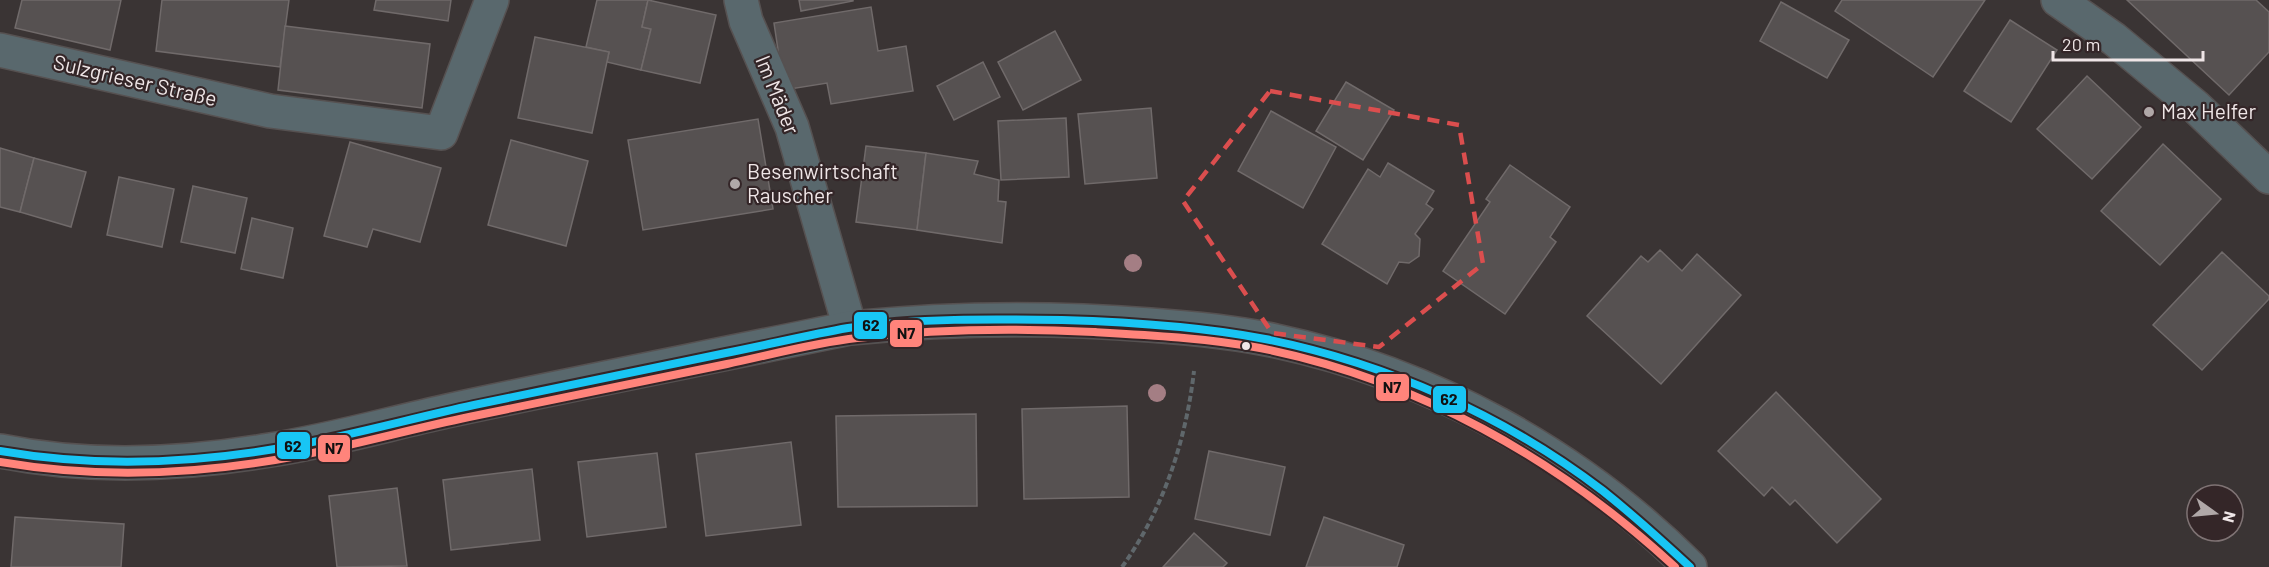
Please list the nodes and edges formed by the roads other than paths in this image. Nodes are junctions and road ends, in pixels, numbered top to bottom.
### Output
1 (492, 0) edge
2 (741, 0) edge
3 (2058, 0) edge
4 (0, 50) edge
5 (2269, 177) edge
6 (850, 328) junction
7 (0, 451) edge
8 (1690, 567) edge

1 - 4 street, Sulzgrieser Straße
2 - 6 street, Im Mäder
3 - 5 street
6 - 7 street
6 - 8 street

